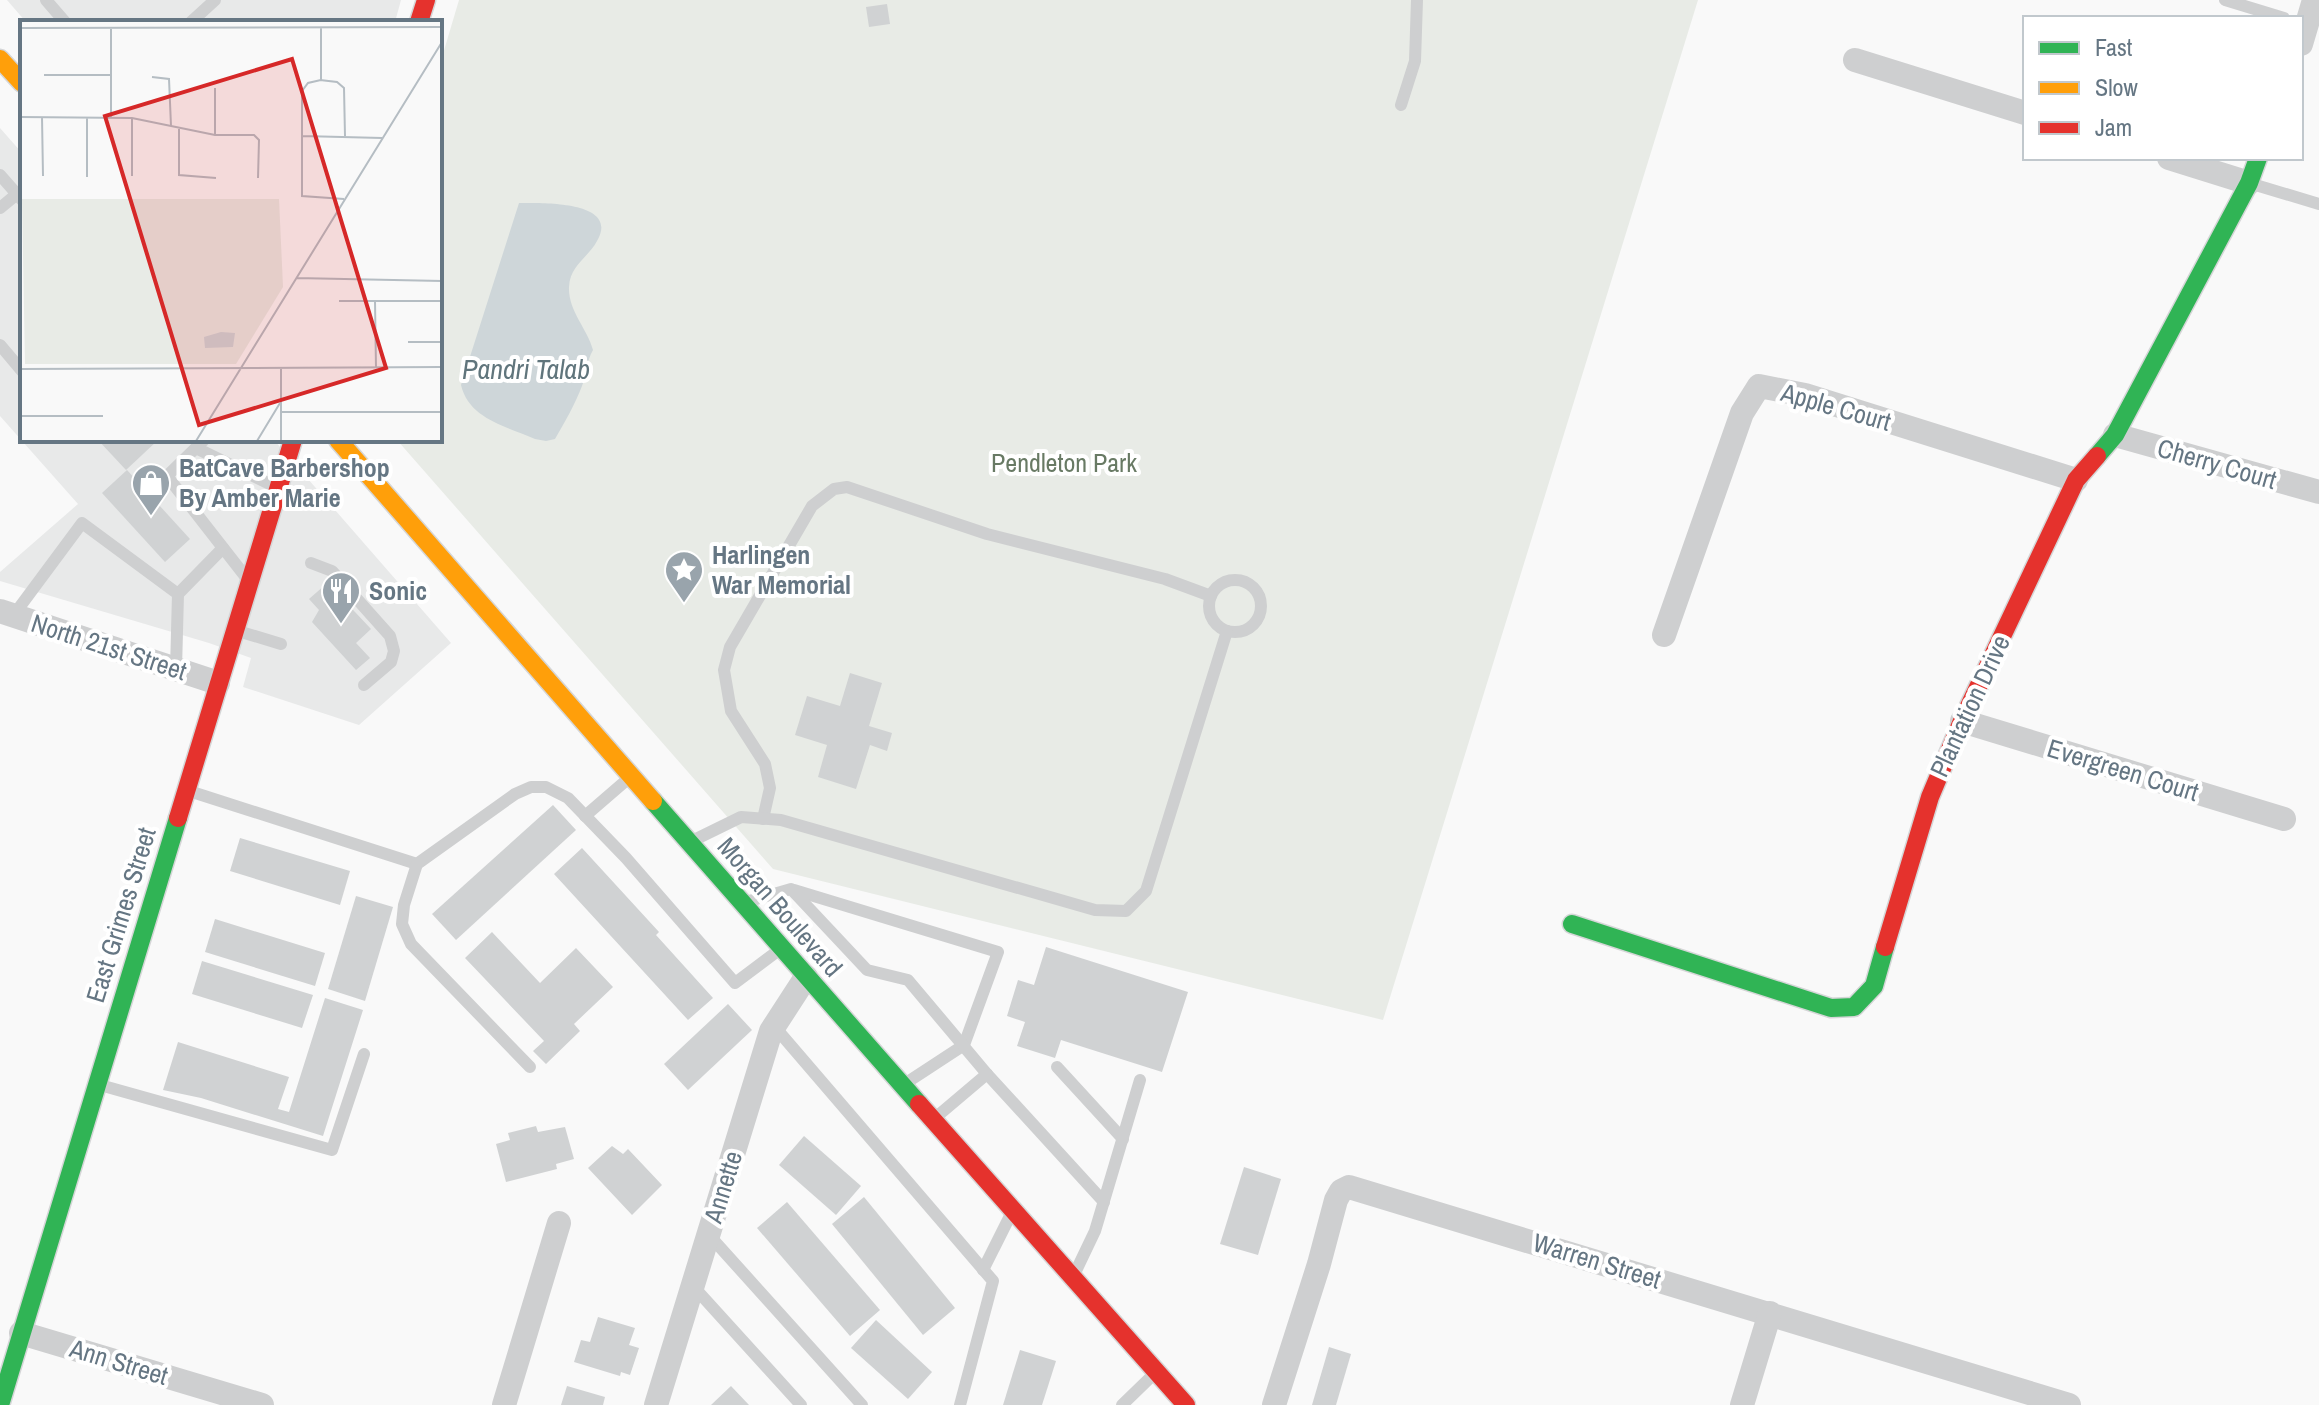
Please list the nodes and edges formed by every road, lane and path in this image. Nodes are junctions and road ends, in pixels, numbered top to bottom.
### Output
1 (46, 0) edge
2 (215, 0) edge
3 (426, 0) edge
4 (1417, 0) edge
5 (2225, 0) edge
6 (2314, 0) edge
7 (2264, 16) edge
8 (63, 20) edge
9 (193, 20) edge
10 (420, 20) edge
11 (2303, 22) edge
12 (2303, 34) edge
13 (2319, 48) edge
14 (0, 59) edge
15 (1855, 60) dead end
16 (20, 81) edge
17 (1401, 105) dead end
18 (2023, 112) edge
19 (2175, 160) edge
20 (2257, 160) edge
21 (0, 175) edge
22 (2249, 183) junction
23 (19, 197) edge
24 (2319, 204) edge
25 (0, 208) edge
26 (0, 345) edge
27 (20, 369) edge
28 (2115, 435) junction
29 (292, 442) edge
30 (340, 442) edge
31 (200, 444) edge
32 (2076, 480) junction
33 (278, 489) junction
34 (2319, 492) edge
35 (223, 548) junction
36 (311, 563) dead end
37 (250, 581) junction
38 (178, 594) junction
39 (1211, 596) junction
40 (7, 614) edge
41 (234, 630) junction
42 (1227, 631) junction
43 (1664, 635) dead end
44 (281, 644) dead end
45 (176, 669) junction
46 (218, 683) junction
47 (364, 685) dead end
48 (1962, 721) junction
49 (631, 776) junction
50 (186, 790) junction
51 (585, 816) junction
52 (763, 819) junction
53 (2284, 819) dead end
54 (690, 842) junction
55 (417, 864) junction
56 (791, 889) junction
57 (743, 903) junction
58 (1572, 924) dead end
59 (781, 948) junction
60 (806, 977) junction
61 (774, 1026) junction
62 (964, 1045) junction
63 (364, 1054) dead end
64 (530, 1067) dead end
65 (1057, 1067) dead end
66 (987, 1074) junction
67 (1140, 1080) dead end
68 (97, 1084) junction
69 (903, 1085) junction
70 (932, 1120) junction
71 (1123, 1139) junction
72 (1104, 1202) junction
73 (1013, 1211) junction
74 (559, 1223) dead end
75 (708, 1235) junction
76 (983, 1270) junction
77 (1073, 1278) junction
78 (693, 1285) junction
79 (1770, 1313) junction
80 (21, 1333) junction
81 (1156, 1372) junction
82 (0, 1405) edge
83 (262, 1405) edge
84 (504, 1405) edge
85 (656, 1405) edge
86 (801, 1405) edge
87 (862, 1405) edge
88 (960, 1405) edge
89 (1122, 1405) edge
90 (1186, 1405) edge
91 (1274, 1405) edge
92 (1742, 1405) edge
93 (2069, 1405) edge

1 - 8 lane
2 - 9 lane
3 - 10 street
4 - 17 lane
5 - 7 lane
6 - 11 street
12 - 13 street
14 - 16 street
15 - 18 street
19 - 22 street
20 - 22 street, Plantation Drive
21 - 23 lane
22 - 24 lane
22 - 28 street, Plantation Drive
23 - 25 lane
26 - 27 lane
28 - 32 street, Plantation Drive
28 - 34 street, Cherry Court
29 - 33 street, East Grimes Street
30 - 49 street, Morgan Boulevard
31 - 33 lane
31 - 35 lane
32 - 43 street, Apple Court
32 - 48 street, Plantation Drive
33 - 37 street, East Grimes Street
35 - 37 lane
35 - 38 lane
36 - 47 lane
37 - 41 street, East Grimes Street
38 - 40 lane
38 - 45 lane
39 - 42 lane
39 - 42 lane
39 - 52 lane
40 - 45 street, North 21st Street
41 - 44 lane
41 - 46 street, East Grimes Street
42 - 52 lane
45 - 46 street, North 21st Street
46 - 50 street, East Grimes Street
48 - 53 street, Evergreen Court
48 - 58 street, Plantation Drive
49 - 51 lane
49 - 54 street, Morgan Boulevard
50 - 55 lane
50 - 68 street, East Grimes Street
51 - 55 lane
51 - 59 lane
52 - 54 lane
54 - 57 street, Morgan Boulevard
55 - 64 lane
56 - 57 lane
56 - 62 lane
56 - 62 lane
57 - 59 street, Morgan Boulevard
59 - 60 street, Morgan Boulevard
60 - 61 street, Annette
60 - 69 street, Morgan Boulevard
61 - 75 street, Annette
61 - 76 lane
62 - 66 lane
62 - 69 lane
63 - 68 lane
65 - 71 lane
66 - 70 lane
66 - 72 lane
67 - 71 lane
68 - 80 street, East Grimes Street
69 - 70 street, Morgan Boulevard
70 - 73 street, Morgan Boulevard
71 - 72 lane
72 - 77 lane
73 - 76 lane
73 - 77 street, Morgan Boulevard
74 - 84 street
75 - 78 street, Annette
75 - 87 lane
76 - 88 lane
77 - 81 street, Morgan Boulevard
78 - 85 street, Annette
78 - 86 lane
79 - 91 street, Warren Street
79 - 92 street
79 - 93 street, Warren Street
80 - 82 street, East Grimes Street
80 - 83 street, Ann Street
81 - 89 lane
81 - 90 street, Morgan Boulevard

